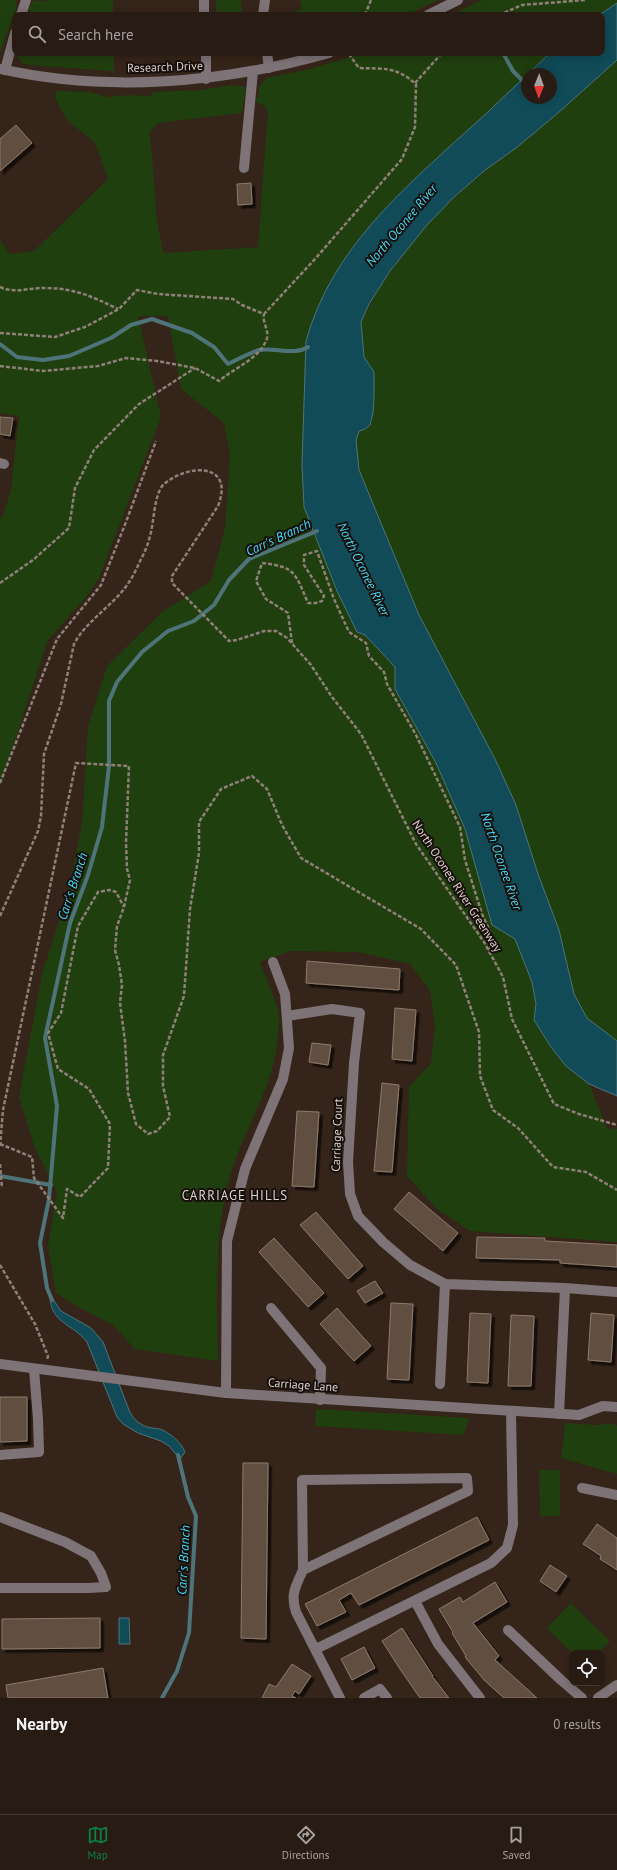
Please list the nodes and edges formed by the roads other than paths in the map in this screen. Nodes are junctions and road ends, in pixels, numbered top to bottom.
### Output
1 (204, 0) edge
2 (265, 0) edge
3 (458, 0) edge
4 (24, 1) edge
5 (22, 12) edge
6 (204, 12) edge
7 (263, 12) edge
8 (434, 12) edge
9 (12, 41) edge
10 (206, 56) edge
11 (267, 56) edge
12 (317, 56) edge
13 (269, 68) junction
14 (2, 69) edge
15 (253, 71) junction
16 (206, 78) junction
17 (244, 168) dead end
18 (274, 962) dead end
19 (287, 1016) junction
20 (445, 1284) junction
21 (565, 1288) junction
22 (617, 1292) edge
23 (271, 1308) dead end
24 (0, 1364) edge
25 (34, 1369) junction
26 (440, 1384) dead end
27 (226, 1393) junction
28 (320, 1400) junction
29 (617, 1407) edge
30 (512, 1412) junction
31 (559, 1414) junction
32 (0, 1455) edge
33 (582, 1488) dead end
34 (617, 1496) edge
35 (0, 1517) edge
36 (303, 1570) junction
37 (0, 1588) edge
38 (415, 1600) junction
39 (508, 1630) dead end
40 (316, 1649) junction
41 (617, 1685) edge
42 (576, 1696) edge
43 (340, 1698) edge
44 (364, 1698) edge
45 (387, 1698) edge
46 (480, 1698) edge
47 (598, 1698) edge

1 - 6 street
2 - 7 street
3 - 8 street
4 - 5 street
9 - 14 street
10 - 16 street
11 - 13 street
12 - 13 street, Research Drive
13 - 15 street, Research Drive
14 - 16 street, Research Drive
15 - 16 street, Research Drive
15 - 17 street
18 - 19 street
19 - 20 street, Carriage Court
19 - 27 street
20 - 21 street, Carriage Court
20 - 26 street
21 - 22 street, Carriage Court
21 - 31 street
23 - 28 street
24 - 25 street, Carriage Lane
25 - 27 street, Carriage Lane
25 - 32 street
27 - 28 street, Carriage Lane
28 - 30 street, Carriage Lane
29 - 31 street, Carriage Lane
30 - 31 street, Carriage Lane
30 - 38 street
33 - 34 street
35 - 37 street
36 - 36 street
36 - 40 street
38 - 40 street
38 - 46 street
39 - 42 street
40 - 43 street
41 - 47 street
44 - 45 street

